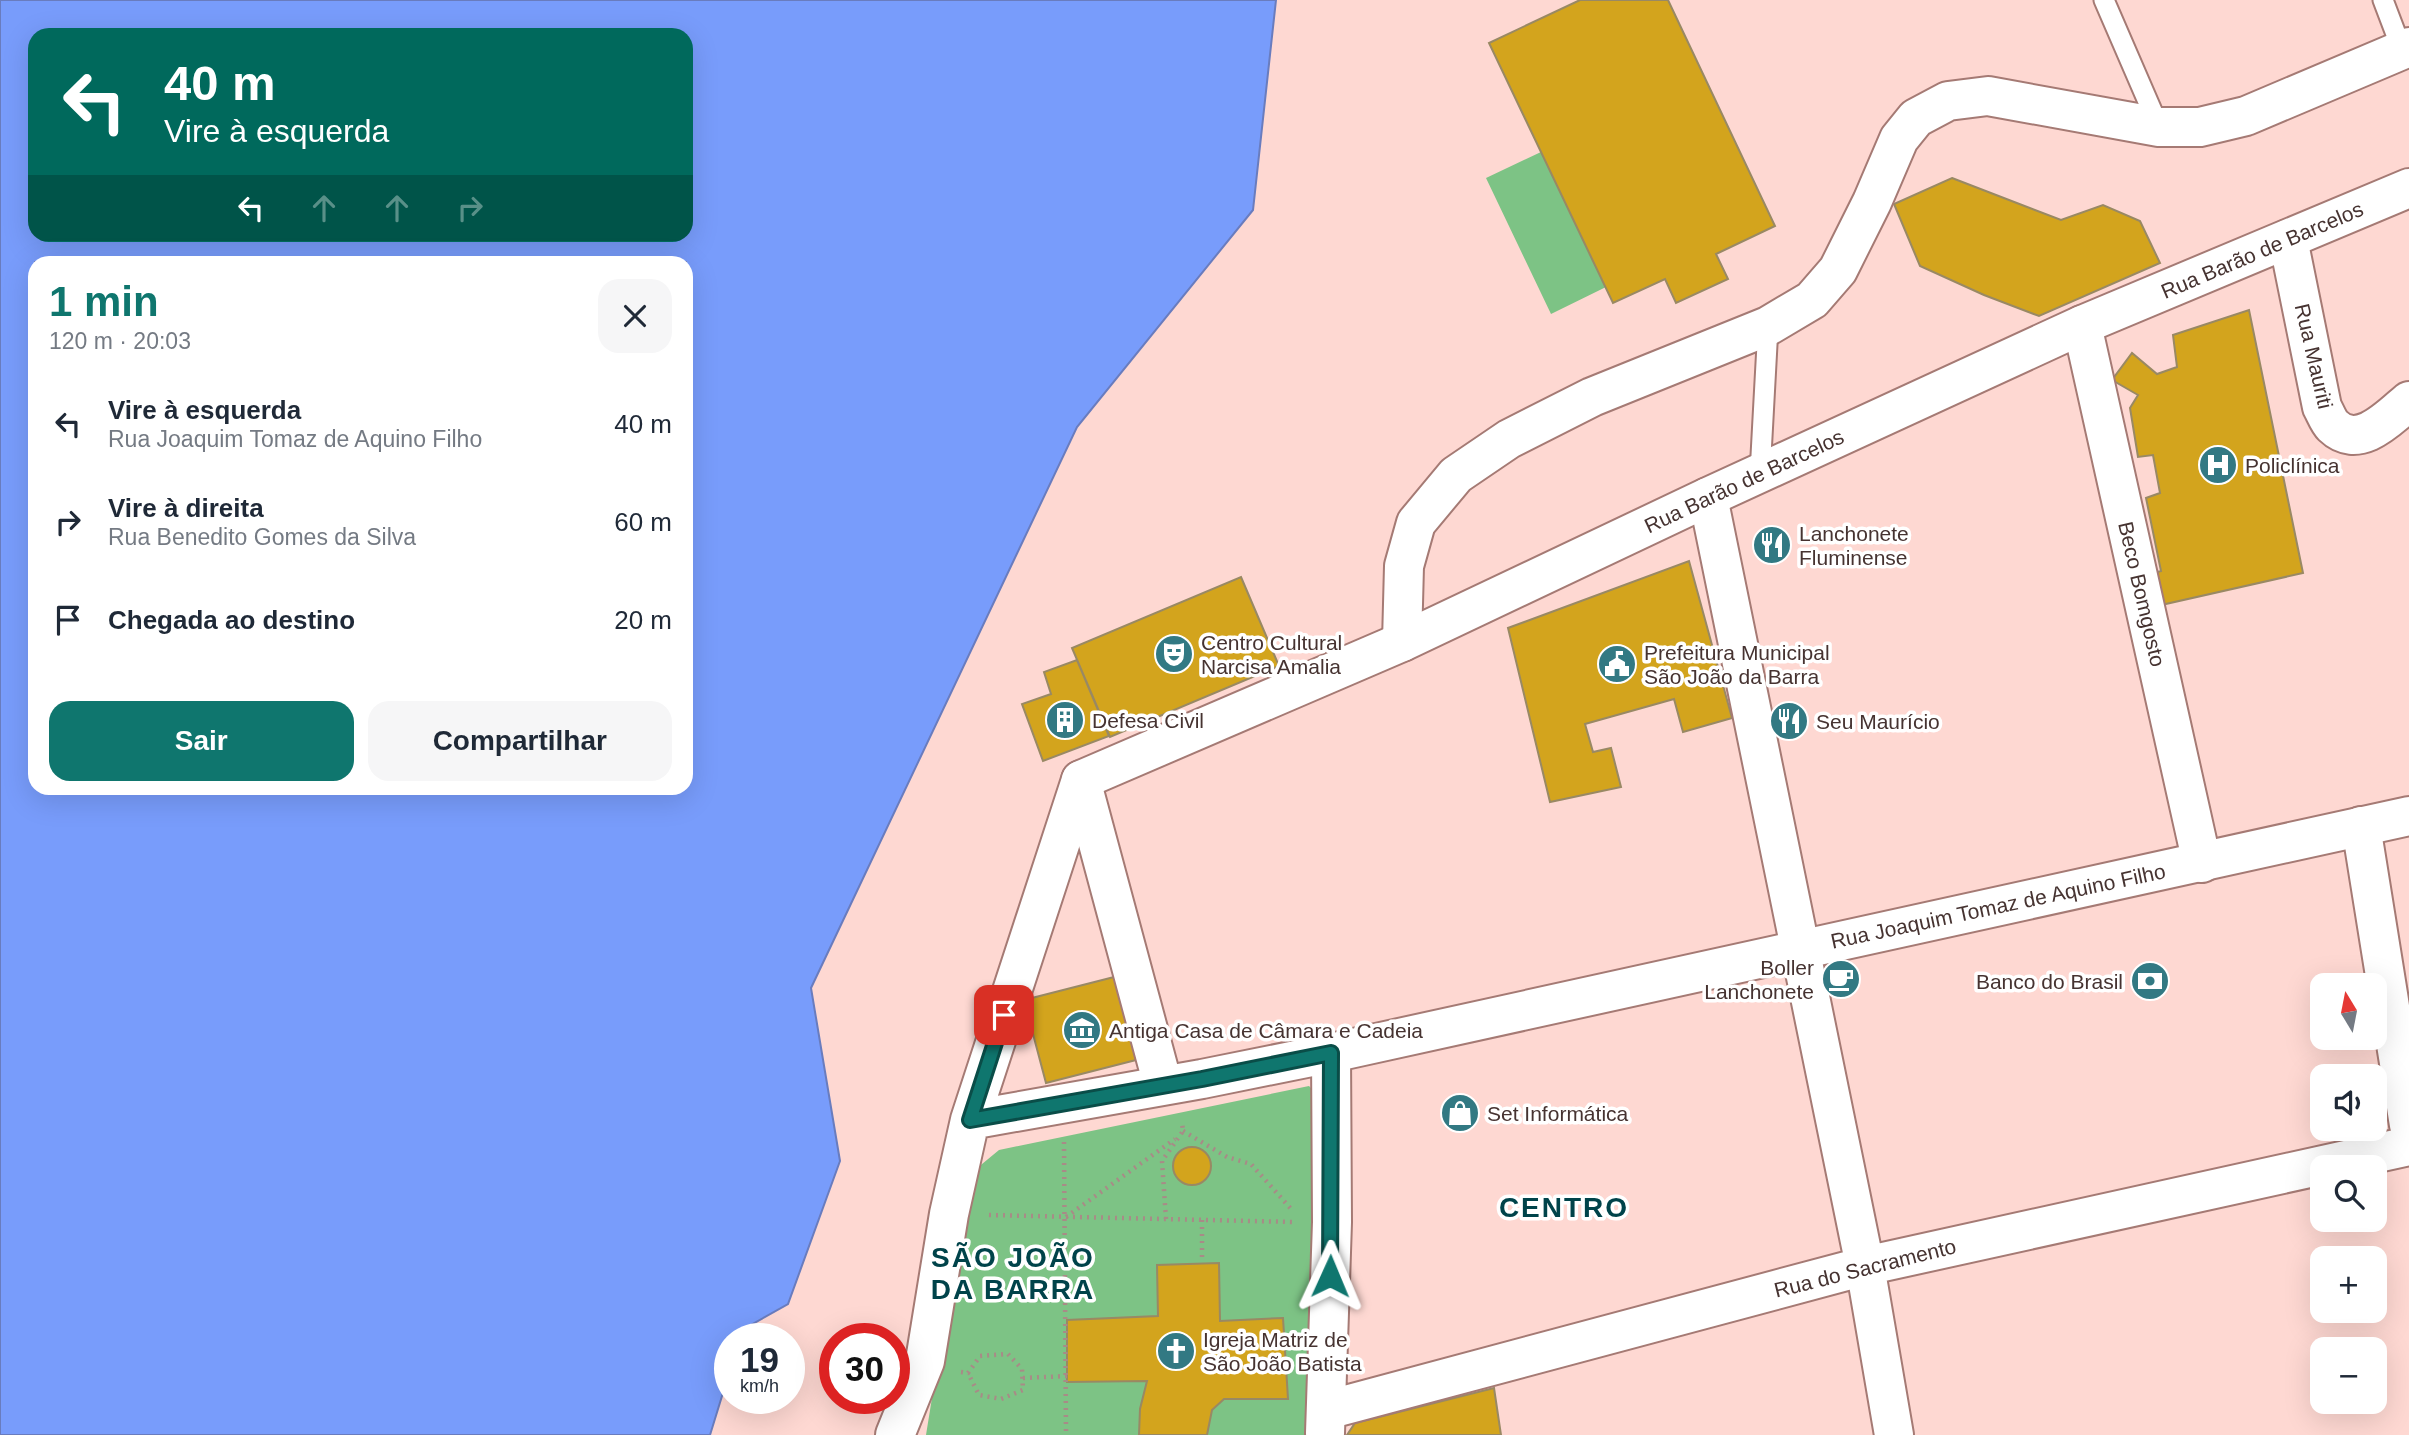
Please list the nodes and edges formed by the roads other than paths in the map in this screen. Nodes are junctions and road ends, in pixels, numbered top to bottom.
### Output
1 (2104, 0) edge
2 (2383, 0) edge
3 (2406, 48) edge
4 (2159, 127) junction
5 (2409, 188) edge
6 (2288, 239) junction
7 (2082, 325) junction
8 (1768, 326) junction
9 (2409, 401) edge
10 (1760, 474) junction
11 (1708, 497) junction
12 (1402, 642) junction
13 (1082, 780) junction
14 (2409, 816) edge
15 (2361, 826) junction
16 (2202, 863) junction
17 (1799, 949) junction
18 (1331, 1053) junction
19 (1172, 1084) junction
20 (970, 1120) junction
21 (2409, 1125) edge
22 (2409, 1146) edge
23 (1865, 1266) junction
24 (1326, 1423) edge
25 (895, 1435) edge
26 (1894, 1435) edge

1 - 4 lane
2 - 3 lane
3 - 4 street
4 - 8 street
5 - 6 street, Rua Barão de Barcelos
6 - 7 street, Rua Barão de Barcelos
6 - 9 street, Rua Mauriti
7 - 10 street, Rua Barão de Barcelos
7 - 16 street, Beco Bomgosto
8 - 10 lane
8 - 12 street
10 - 11 street, Rua Barão de Barcelos
11 - 12 street, Rua Barão de Barcelos
11 - 17 street
12 - 13 street, Rua Barão de Barcelos
13 - 19 street
13 - 20 street
14 - 15 street, Rua Joaquim Tomaz de Aquino Filho
15 - 16 street, Rua Joaquim Tomaz de Aquino Filho
15 - 21 street
16 - 17 street, Rua Joaquim Tomaz de Aquino Filho
17 - 18 street, Rua Joaquim Tomaz de Aquino Filho
17 - 23 street
18 - 19 street, Rua Joaquim Tomaz de Aquino Filho
18 - 24 street
19 - 20 street, Rua Joaquim Tomaz de Aquino Filho
20 - 25 street
22 - 23 street, Rua do Sacramento
23 - 24 street, Rua do Sacramento
23 - 26 street

